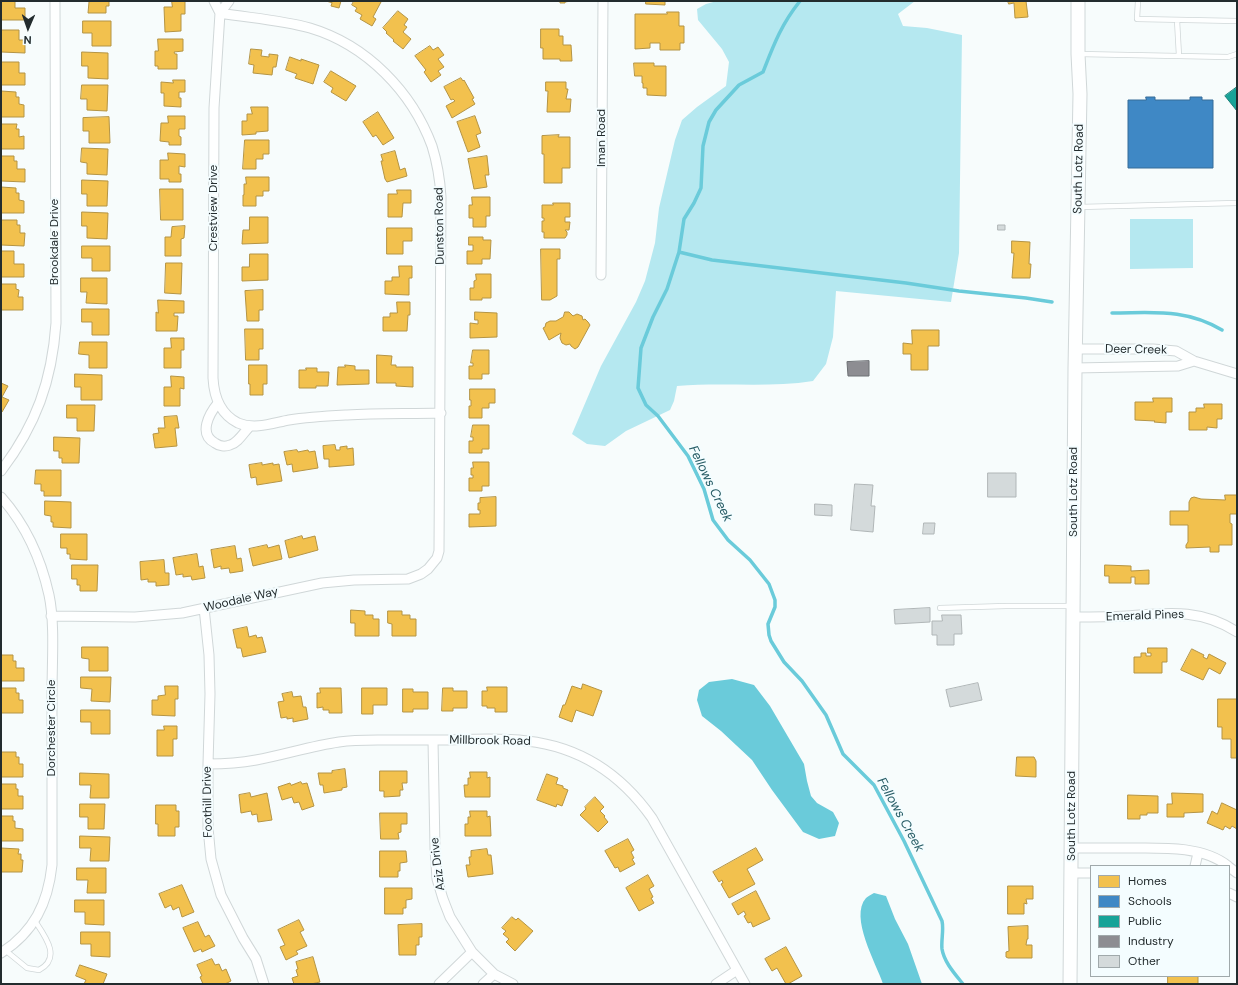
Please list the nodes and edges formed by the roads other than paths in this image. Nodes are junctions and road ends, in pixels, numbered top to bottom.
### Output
1 (55, 1) edge
2 (214, 1) edge
3 (228, 1) edge
4 (603, 1) edge
5 (1078, 1) edge
6 (1138, 1) edge
7 (220, 13) junction
8 (1177, 20) junction
9 (1237, 21) edge
10 (1078, 54) junction
11 (1237, 54) edge
12 (1179, 56) junction
13 (1237, 203) edge
14 (1078, 207) junction
15 (601, 275) dead end
16 (1076, 349) junction
17 (1194, 361) junction
18 (1075, 368) junction
19 (1237, 374) edge
20 (218, 403) junction
21 (441, 413) junction
22 (250, 426) junction
23 (1, 471) edge
24 (1, 497) edge
25 (428, 570) joint
26 (204, 608) junction
27 (940, 608) dead end
28 (1073, 611) junction
29 (51, 616) junction
30 (1237, 632) edge
31 (433, 740) junction
32 (208, 764) junction
33 (1072, 848) junction
34 (1198, 853) junction
35 (1195, 865) edge
36 (1226, 865) edge
37 (1072, 873) junction
38 (1090, 873) edge
39 (35, 922) junction
40 (3, 951) edge
41 (472, 952) junction
42 (737, 970) junction
43 (494, 974) junction
44 (264, 984) edge
45 (439, 984) edge
46 (483, 984) edge
47 (513, 984) edge
48 (716, 984) edge
49 (745, 984) edge
50 (1070, 984) edge

1 - 23 street, Brookdale Drive
2 - 7 street
3 - 7 street
4 - 15 street, Iman Road
5 - 10 street, South Lotz Road
6 - 8 lane
7 - 20 street, Crestview Drive
7 - 21 street, Dunston Road
8 - 9 lane
8 - 12 lane
10 - 12 lane
10 - 14 street, South Lotz Road
11 - 12 lane
13 - 14 lane
14 - 16 street, South Lotz Road
16 - 17 street, Deer Creek
16 - 18 street, South Lotz Road
17 - 18 street, Deer Creek
17 - 19 street, Deer Creek
18 - 28 street, South Lotz Road
20 - 22 street, Crestview Drive
20 - 22 street
21 - 22 street, Crestview Drive
21 - 25 street, Dunston Road
24 - 29 street, Dorchester Circle
25 - 26 street, Woodale Way
26 - 29 street, Woodale Way
26 - 32 street, Foothill Drive
27 - 28 lane
28 - 30 street, Emerald Pines
28 - 33 street, South Lotz Road
29 - 39 street, Dorchester Circle
31 - 32 street, Millbrook Road
31 - 41 street, Aziz Drive
31 - 42 street, Millbrook Road
32 - 44 street, Foothill Drive
33 - 34 street
33 - 37 street, South Lotz Road
34 - 35 street
34 - 36 street
37 - 38 street
37 - 50 street, South Lotz Road
39 - 40 street, Dorchester Circle
39 - 40 lane
41 - 43 street, Aziz Drive
41 - 45 street
42 - 48 street
42 - 49 street, Millbrook Road
43 - 46 street
43 - 47 street, Aziz Drive

